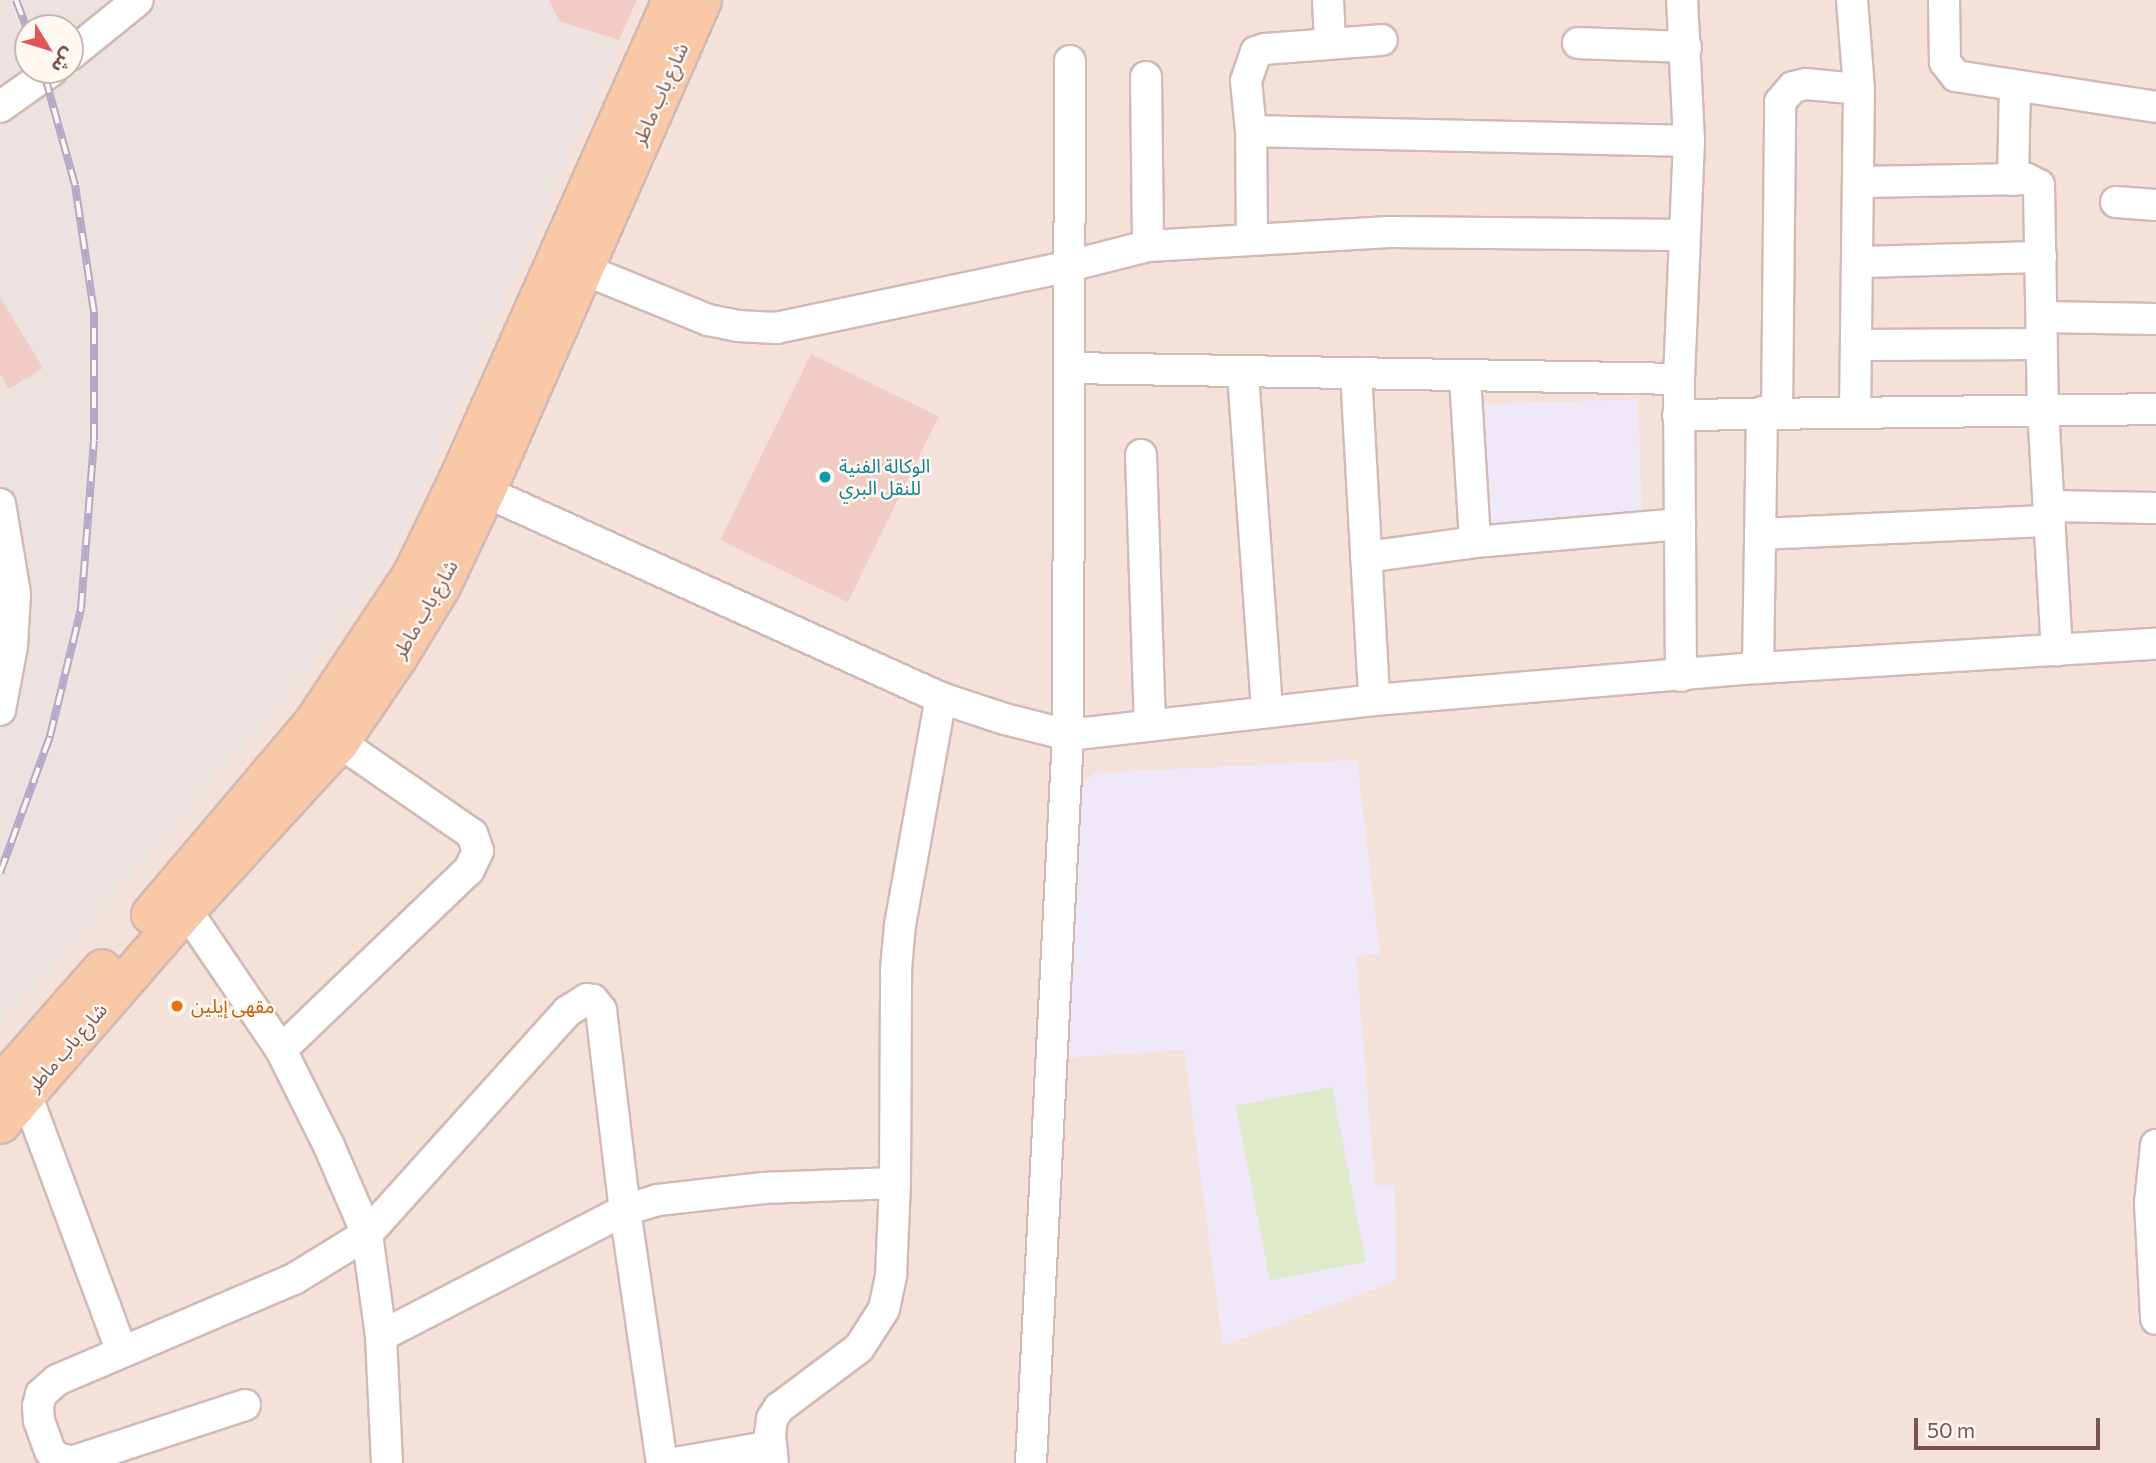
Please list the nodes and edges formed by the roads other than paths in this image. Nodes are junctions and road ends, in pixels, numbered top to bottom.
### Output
1 (138, 0) edge
2 (671, 0) edge
3 (702, 0) edge
4 (1328, 0) edge
5 (1852, 0) edge
6 (1944, 0) edge
7 (1680, 1) edge
8 (1382, 40) dead end
9 (1330, 43) junction
10 (1578, 43) dead end
11 (84, 44) edge
12 (1686, 47) junction
13 (1070, 61) dead end
14 (1146, 77) dead end
15 (32, 84) edge
16 (2015, 86) junction
17 (1859, 89) junction
18 (0, 107) edge
19 (2156, 107) edge
20 (1251, 131) junction
21 (1689, 141) junction
22 (2013, 180) junction
23 (1858, 182) junction
24 (2116, 202) dead end
25 (2156, 205) edge
26 (1684, 235) junction
27 (1252, 239) junction
28 (1148, 246) junction
29 (2041, 257) junction
30 (1859, 262) junction
31 (569, 264) junction
32 (1069, 266) junction
33 (2156, 318) edge
34 (2042, 330) junction
35 (1858, 345) junction
36 (1070, 368) junction
37 (1356, 373) junction
38 (1243, 374) junction
39 (1465, 377) junction
40 (1679, 379) junction
41 (2043, 409) junction
42 (2156, 410) edge
43 (1855, 411) junction
44 (1769, 412) junction
45 (1678, 415) junction
46 (1141, 455) dead end
47 (472, 485) junction
48 (0, 504) edge
49 (2156, 508) edge
50 (2049, 513) junction
51 (1680, 524) junction
52 (1760, 534) junction
53 (1475, 542) junction
54 (1366, 557) junction
55 (2156, 644) edge
56 (2056, 651) junction
57 (1758, 668) junction
58 (1681, 676) junction
59 (941, 698) junction
60 (1374, 700) junction
61 (0, 710) edge
62 (1267, 712) junction
63 (1150, 725) junction
64 (326, 733) junction
65 (1068, 735) junction
66 (177, 901) junction
67 (281, 1050) junction
68 (13, 1089) edge
69 (0, 1124) edge
70 (2156, 1145) edge
71 (895, 1183) junction
72 (625, 1210) junction
73 (367, 1234) junction
74 (2156, 1319) edge
75 (381, 1336) junction
76 (122, 1352) junction
77 (245, 1405) dead end
78 (772, 1455) edge
79 (387, 1463) edge
80 (662, 1463) edge
81 (675, 1463) edge
82 (1031, 1463) edge

1 - 11 street
2 - 31 main road, شارع باب ماطر
3 - 31 main road, شارع باب ماطر
4 - 9 street
5 - 17 street
6 - 16 street
7 - 12 street
8 - 9 street
9 - 20 street
10 - 12 street
12 - 21 street
13 - 32 street
14 - 28 street
15 - 18 street
16 - 19 street
16 - 22 street
17 - 23 street
17 - 44 street
20 - 21 street
20 - 27 street
21 - 26 street
22 - 23 street
22 - 29 street
23 - 30 street
24 - 25 street
26 - 27 street
26 - 40 street
27 - 28 street
28 - 32 street
29 - 30 street
29 - 34 street
30 - 35 street
31 - 32 street
31 - 47 main road, شارع باب ماطر
32 - 36 street
33 - 34 street
34 - 35 street
34 - 41 street
35 - 43 street
36 - 38 street
36 - 65 street
37 - 38 street
37 - 39 street
37 - 54 street
38 - 62 street
39 - 40 street
39 - 53 street
40 - 45 street
41 - 42 street
41 - 43 street
41 - 50 street
43 - 44 street
44 - 45 street
44 - 52 street
45 - 51 street
46 - 63 street
47 - 59 street
47 - 64 main road, شارع باب ماطر
48 - 61 street
49 - 50 street
50 - 52 street
50 - 56 street
51 - 53 street
51 - 58 street
52 - 57 street
53 - 54 street
54 - 60 street
55 - 56 street
56 - 57 street
57 - 58 street
58 - 60 street
59 - 65 street
59 - 71 street
60 - 62 street
62 - 63 street
63 - 65 street
64 - 66 main road, شارع باب ماطر
64 - 67 street
65 - 82 street
66 - 67 street
66 - 68 main road, شارع باب ماطر
67 - 73 street
68 - 69 main road, شارع باب ماطر
68 - 76 street
70 - 74 street
71 - 72 street
71 - 78 street
72 - 73 street
72 - 75 street
72 - 80 street
73 - 75 street
73 - 76 street
75 - 79 street
76 - 77 street
78 - 81 street

